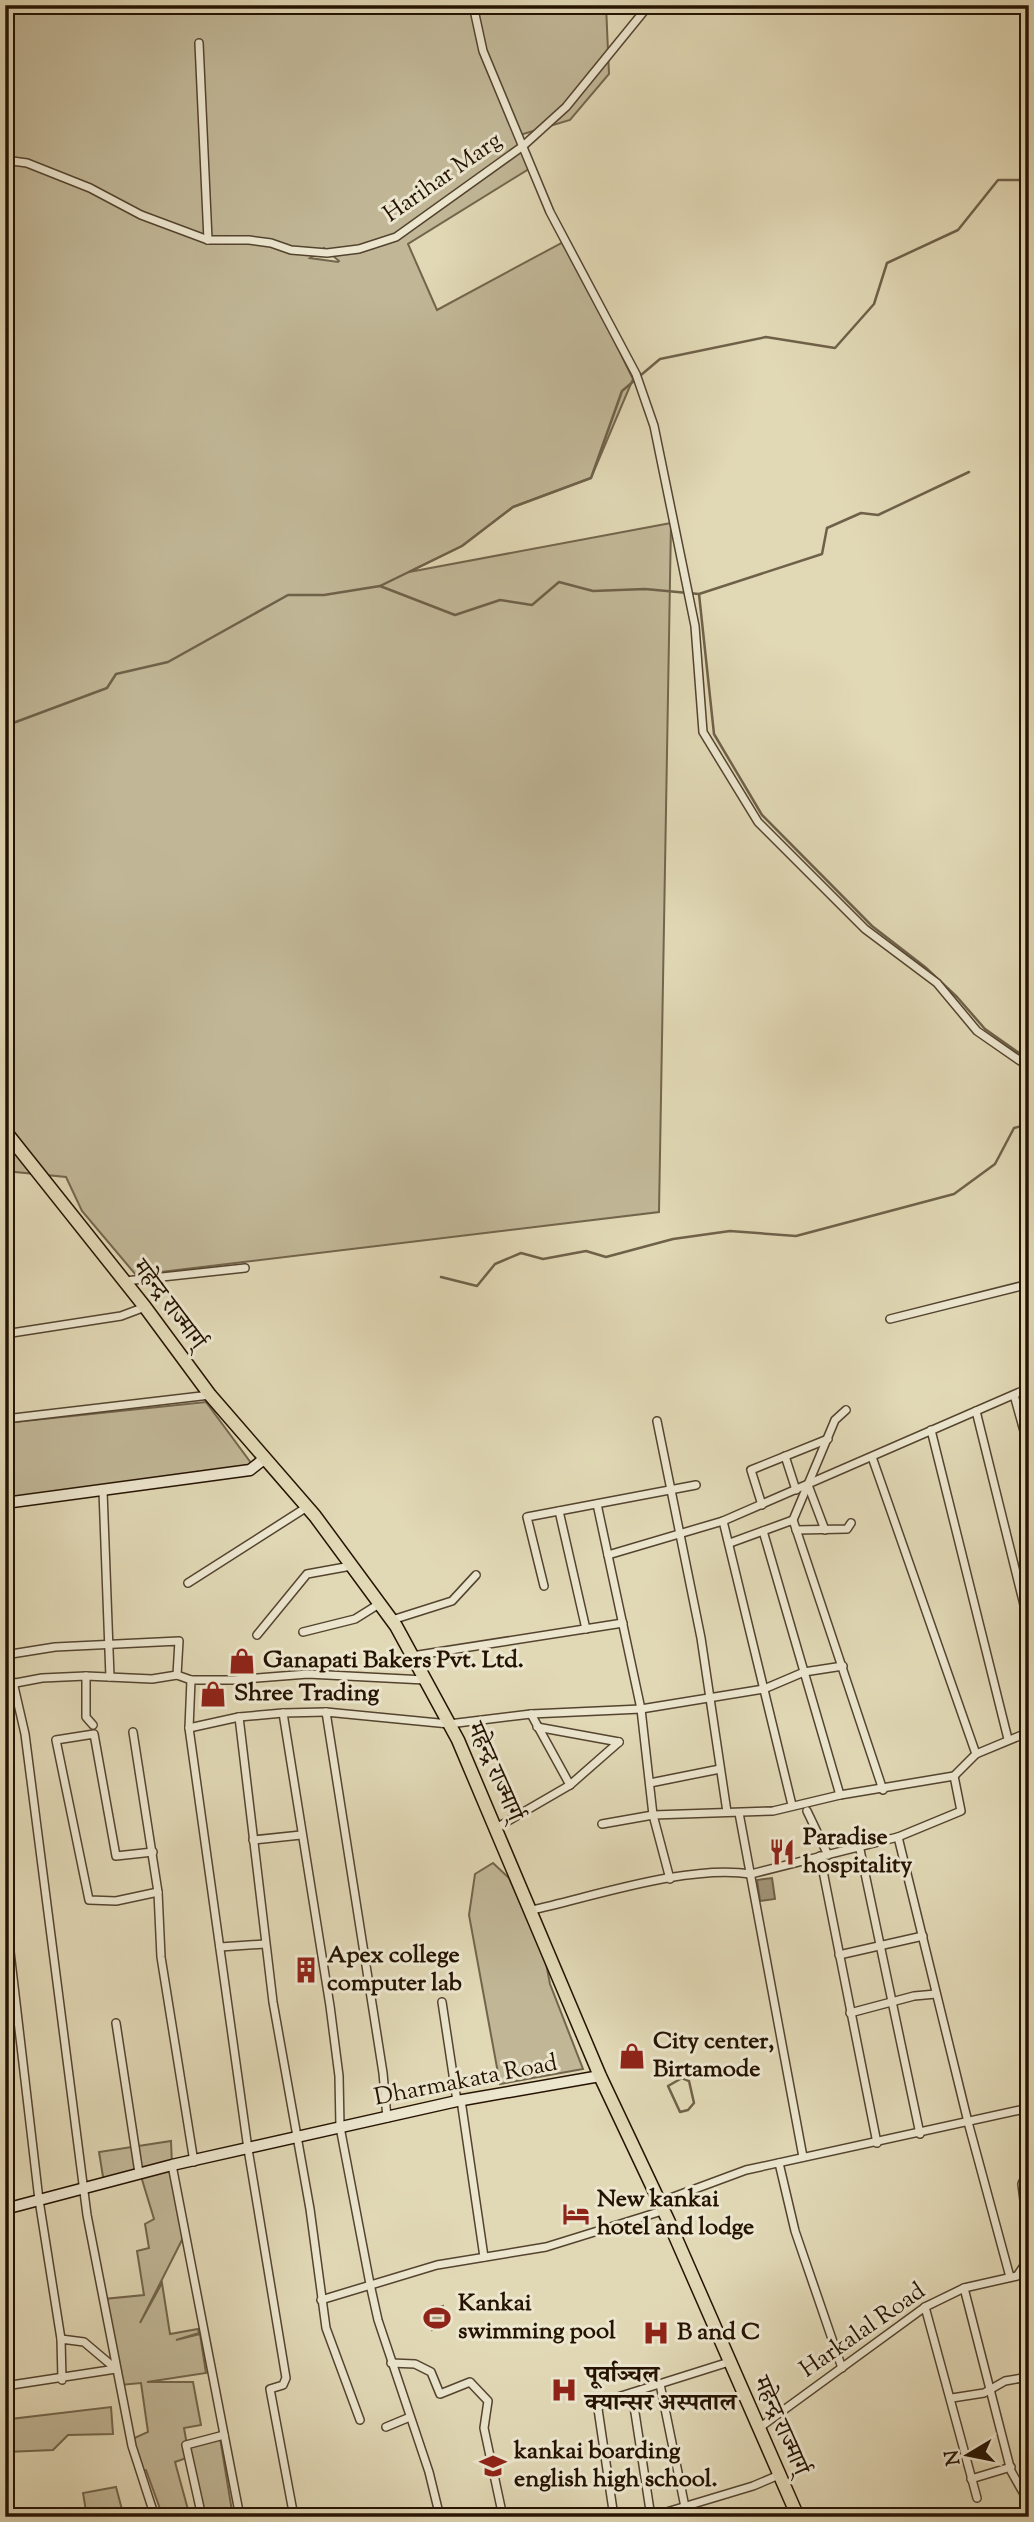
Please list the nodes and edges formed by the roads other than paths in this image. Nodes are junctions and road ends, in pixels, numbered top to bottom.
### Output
1 (473, 5) edge
2 (649, 5) edge
3 (199, 43) dead end
4 (523, 146) junction
5 (5, 160) edge
6 (208, 240) junction
7 (1029, 1067) edge
8 (5, 1131) edge
9 (245, 1268) dead end
10 (125, 1281) junction
11 (1029, 1284) edge
12 (145, 1307) junction
13 (890, 1319) dead end
14 (5, 1335) edge
15 (1029, 1388) edge
16 (210, 1395) junction
17 (1014, 1395) junction
18 (846, 1409) dead end
19 (976, 1411) junction
20 (5, 1419) edge
21 (657, 1421) dead end
22 (931, 1430) junction
23 (828, 1439) junction
24 (1029, 1449) edge
25 (785, 1456) junction
26 (872, 1457) junction
27 (264, 1460) junction
28 (696, 1485) dead end
29 (808, 1485) junction
30 (671, 1490) junction
31 (796, 1490) junction
32 (103, 1491) junction
33 (5, 1503) edge
34 (597, 1504) junction
35 (762, 1505) junction
36 (307, 1507) junction
37 (559, 1511) junction
38 (793, 1520) junction
39 (723, 1521) junction
40 (851, 1523) dead end
41 (796, 1530) junction
42 (825, 1530) junction
43 (763, 1531) junction
44 (680, 1534) junction
45 (730, 1543) junction
46 (608, 1555) junction
47 (351, 1566) junction
48 (476, 1575) dead end
49 (188, 1583) dead end
50 (544, 1586) dead end
51 (379, 1604) junction
52 (392, 1620) junction
53 (624, 1623) junction
54 (1029, 1625) edge
55 (586, 1629) junction
56 (303, 1632) dead end
57 (257, 1635) dead end
58 (109, 1643) junction
59 (5, 1655) edge
60 (412, 1656) junction
61 (843, 1665) junction
62 (804, 1672) junction
63 (177, 1675) junction
64 (86, 1676) junction
65 (110, 1677) junction
66 (191, 1680) junction
67 (425, 1680) junction
68 (9, 1684) edge
69 (764, 1689) junction
70 (709, 1698) junction
71 (641, 1709) junction
72 (326, 1712) junction
73 (283, 1713) junction
74 (531, 1714) junction
75 (239, 1717) junction
76 (449, 1724) junction
77 (93, 1725) dead end
78 (537, 1727) junction
79 (188, 1728) junction
80 (133, 1732) dead end
81 (1029, 1732) edge
82 (1008, 1739) junction
83 (976, 1754) junction
84 (720, 1769) junction
85 (954, 1776) junction
86 (650, 1783) junction
87 (570, 1785) junction
88 (883, 1790) junction
89 (840, 1795) junction
90 (792, 1805) junction
91 (807, 1811) dead end
92 (727, 1812) junction
93 (739, 1813) junction
94 (653, 1815) junction
95 (602, 1824) dead end
96 (496, 1828) junction
97 (301, 1835) junction
98 (898, 1837) junction
99 (253, 1840) junction
100 (859, 1845) junction
101 (153, 1852) junction
102 (824, 1855) junction
103 (751, 1874) junction
104 (670, 1879) junction
105 (158, 1892) junction
106 (5, 1909) edge
107 (532, 1910) junction
108 (923, 1936) junction
109 (265, 1944) junction
110 (881, 1946) junction
111 (220, 1947) junction
112 (839, 1955) junction
113 (936, 1994) junction
114 (442, 2002) dead end
115 (893, 2003) junction
116 (850, 2013) junction
117 (116, 2023) dead end
118 (600, 2076) junction
119 (459, 2101) junction
120 (1029, 2108) edge
121 (387, 2118) junction
122 (968, 2122) junction
123 (340, 2127) junction
124 (920, 2134) junction
125 (296, 2138) junction
126 (877, 2143) junction
127 (248, 2149) junction
128 (803, 2157) junction
129 (194, 2162) junction
130 (779, 2163) junction
131 (172, 2165) junction
132 (1029, 2168) edge
133 (139, 2174) junction
134 (83, 2188) junction
135 (39, 2200) junction
136 (1026, 2204) edge
137 (660, 2207) junction
138 (5, 2209) edge
139 (1029, 2241) edge
140 (484, 2257) junction
141 (1029, 2258) edge
142 (1029, 2275) edge
143 (1013, 2277) junction
144 (370, 2284) junction
145 (964, 2288) junction
146 (321, 2300) junction
147 (925, 2307) junction
148 (61, 2339) junction
149 (729, 2362) junction
150 (391, 2363) junction
151 (842, 2368) junction
152 (116, 2369) junction
153 (1022, 2378) dead end
154 (62, 2380) junction
155 (660, 2384) junction
156 (5, 2386) edge
157 (991, 2389) junction
158 (632, 2393) junction
159 (952, 2398) junction
160 (410, 2417) junction
161 (360, 2420) dead end
162 (386, 2427) dead end
163 (758, 2429) junction
164 (224, 2435) junction
165 (1011, 2467) junction
166 (779, 2474) junction
167 (971, 2479) junction
168 (976, 2498) dead end
169 (1029, 2503) edge
170 (5, 2507) edge
171 (685, 2507) junction
172 (9, 2517) edge
173 (155, 2517) edge
174 (202, 2517) edge
175 (240, 2517) edge
176 (294, 2517) edge
177 (440, 2517) edge
178 (503, 2517) edge
179 (614, 2517) edge
180 (651, 2517) edge
181 (798, 2517) edge

1 - 4 street
2 - 4 street, Harihar Marg
3 - 6 street
4 - 6 street, Harihar Marg
4 - 7 street
5 - 6 street, Harihar Marg
8 - 10 highway, महेन्द्र राज्मार्ग्
9 - 10 street
10 - 12 highway, महेन्द्र राज्मार्ग्
11 - 13 street
12 - 14 street
12 - 16 highway, महेन्द्र राज्मार्ग्
15 - 17 street
16 - 20 street
16 - 27 highway, महेन्द्र राज्मार्ग्
17 - 19 street
17 - 24 street
18 - 23 street
19 - 22 street
19 - 54 street
21 - 30 street
22 - 26 street
22 - 82 street
23 - 25 street
23 - 29 street
25 - 31 street
25 - 35 street
26 - 29 street
26 - 83 street
27 - 32 street
27 - 36 highway, महेन्द्र राज्मार्ग्
28 - 30 street
29 - 31 street
29 - 38 street
29 - 42 street
30 - 34 street
30 - 44 street
31 - 35 street
32 - 33 street
32 - 58 street
34 - 37 street
34 - 46 street
35 - 39 street
36 - 47 highway, महेन्द्र राज्मार्ग्
36 - 49 street
37 - 50 street
37 - 55 street
38 - 41 street
38 - 43 street
39 - 44 street
39 - 45 street
40 - 42 street
41 - 42 street
41 - 61 street
43 - 45 street
43 - 62 street
44 - 46 street
44 - 70 street
45 - 69 street
46 - 53 street
47 - 51 highway, महेन्द्र राज्मार्ग्
47 - 57 street
48 - 52 street
51 - 52 highway, महेन्द्र राज्मार्ग्
51 - 56 street
52 - 60 highway, महेन्द्र राज्मार्ग्
53 - 55 street
53 - 71 street
55 - 60 street
58 - 59 street
58 - 63 street
58 - 65 street
60 - 67 highway, महेन्द्र राज्मार्ग्
61 - 62 street
61 - 88 street
62 - 69 street
62 - 89 street
63 - 65 street
63 - 66 street
64 - 65 street
64 - 68 street
64 - 77 street
66 - 67 street
66 - 79 street
67 - 76 highway, महेन्द्र राज्मार्ग्
68 - 134 street
69 - 70 street
69 - 90 street
70 - 71 street
70 - 84 street
71 - 74 street
71 - 86 street
72 - 73 street
72 - 76 street
72 - 121 street
73 - 75 street
73 - 97 street
74 - 76 street
74 - 78 street
75 - 79 street
75 - 99 street
76 - 96 highway, महेन्द्र राज्मार्ग्
78 - 87 street
78 - 87 street
79 - 111 street
80 - 101 street
81 - 82 street
82 - 83 street
83 - 85 street
84 - 86 street
84 - 92 street
85 - 88 street
85 - 98 street
86 - 94 street
87 - 96 street
88 - 89 street
89 - 90 street
90 - 93 street
91 - 102 street
92 - 93 street
92 - 94 street
93 - 103 street
94 - 95 street
94 - 104 street
96 - 107 highway, महेन्द्र राज्मार्ग्
97 - 99 street
97 - 123 street
98 - 100 street
98 - 108 street
99 - 109 street
100 - 102 street
100 - 110 street
101 - 105 street
101 - 105 street
102 - 103 street
102 - 112 street
103 - 104 street
103 - 128 street
104 - 107 street
105 - 129 street
106 - 135 street
107 - 118 highway, महेन्द्र राज्मार्ग्
108 - 110 street
108 - 113 street
109 - 111 street
109 - 125 street
110 - 112 street
110 - 115 street
111 - 127 street
112 - 116 street
113 - 115 street
113 - 122 street
114 - 119 street
115 - 116 street
115 - 124 street
116 - 126 street
117 - 133 street
118 - 119 street, Dharmakata Road
118 - 137 highway, महेन्द्र राज्मार्ग्
119 - 121 street, Dharmakata Road
119 - 140 street
120 - 122 street
121 - 123 street, Dharmakata Road
122 - 124 street
122 - 143 street
123 - 125 street, Dharmakata Road
123 - 144 street
124 - 126 street
125 - 127 street, Dharmakata Road
125 - 146 street
126 - 128 street
127 - 129 street, Dharmakata Road
127 - 176 street
128 - 130 street
129 - 131 street, Dharmakata Road
130 - 137 street
130 - 151 street
131 - 133 street, Dharmakata Road
131 - 164 street
132 - 136 street
133 - 134 street, Dharmakata Road
134 - 135 street, Dharmakata Road
134 - 152 street
135 - 138 street, Dharmakata Road
135 - 148 street
136 - 139 street
137 - 140 street
137 - 149 highway, महेन्द्र राज्मार्ग्
140 - 144 street
141 - 143 street
142 - 143 street, Harkalal Road
143 - 145 street, Harkalal Road
144 - 146 street
144 - 150 street
145 - 147 street, Harkalal Road
145 - 157 street
146 - 161 street
147 - 151 street, Harkalal Road
147 - 159 street
148 - 152 street
148 - 154 street
149 - 155 street
149 - 163 highway, महेन्द्र राज्मार्ग्
150 - 160 street
150 - 178 street
151 - 163 street, Harkalal Road
152 - 154 street
152 - 173 street
153 - 157 street
154 - 156 street
155 - 158 street
155 - 171 street
157 - 159 street
157 - 165 street
158 - 179 street
158 - 180 street
159 - 167 street
160 - 162 street
160 - 177 street
163 - 166 highway, महेन्द्र राज्मार्ग्
164 - 174 street
164 - 175 street
165 - 167 street
165 - 169 street
166 - 171 street
166 - 181 highway, महेन्द्र राज्मार्ग्
167 - 168 street
170 - 172 street
171 - 180 street

